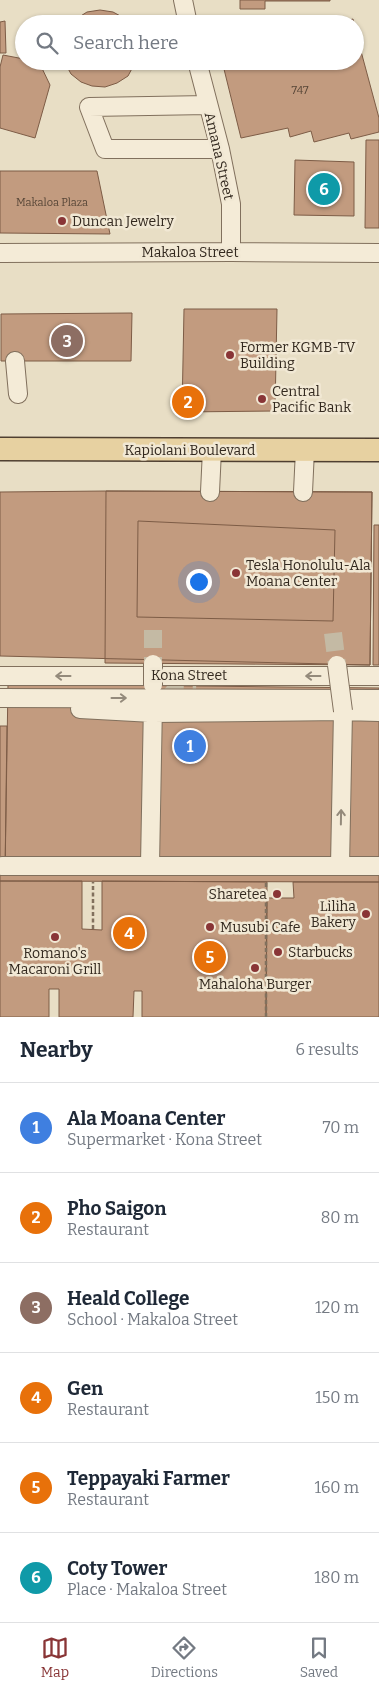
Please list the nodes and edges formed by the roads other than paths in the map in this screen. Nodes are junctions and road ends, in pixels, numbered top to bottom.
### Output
1 (183, 0) edge
2 (186, 15) edge
3 (199, 70) edge
4 (208, 105) junction
5 (220, 149) junction
6 (231, 252) junction
7 (379, 253) edge
8 (0, 254) edge
9 (15, 361) dead end
10 (18, 394) dead end
11 (0, 449) edge
12 (212, 450) junction
13 (305, 450) junction
14 (379, 450) edge
15 (210, 492) dead end
16 (303, 492) dead end
17 (337, 664) tunnel mouth
18 (0, 676) edge
19 (379, 676) edge
20 (158, 677) junction
21 (204, 694) tunnel mouth
22 (379, 699) edge
23 (2, 703) edge
24 (343, 711) junction
25 (300, 712) junction
26 (379, 712) edge
27 (152, 713) junction
28 (150, 865) dead end
29 (2, 866) dead end
30 (340, 866) junction
31 (379, 866) edge

1 - 2 street
3 - 4 street, Amana Street
4 - 5 street, Amana Street
4 - 5 street
5 - 6 street, Amana Street
6 - 7 street, Makaloa Street
6 - 8 street, Makaloa Street
9 - 10 street
11 - 12 main road, Kapiolani Boulevard
12 - 13 main road, Kapiolani Boulevard
12 - 15 street
13 - 14 main road, Kapiolani Boulevard
13 - 16 street
17 - 24 street, bridge
20 -> 18 street, Kona Street
19 -> 20 street, Kona Street
20 - 27 street
21 - 25 street
23 -> 22 street, Kona Street
23 - 27 street
24 - 25 street
24 - 26 street
30 -> 24 street
25 - 27 street
27 - 28 street
29 - 30 street
30 - 31 street

